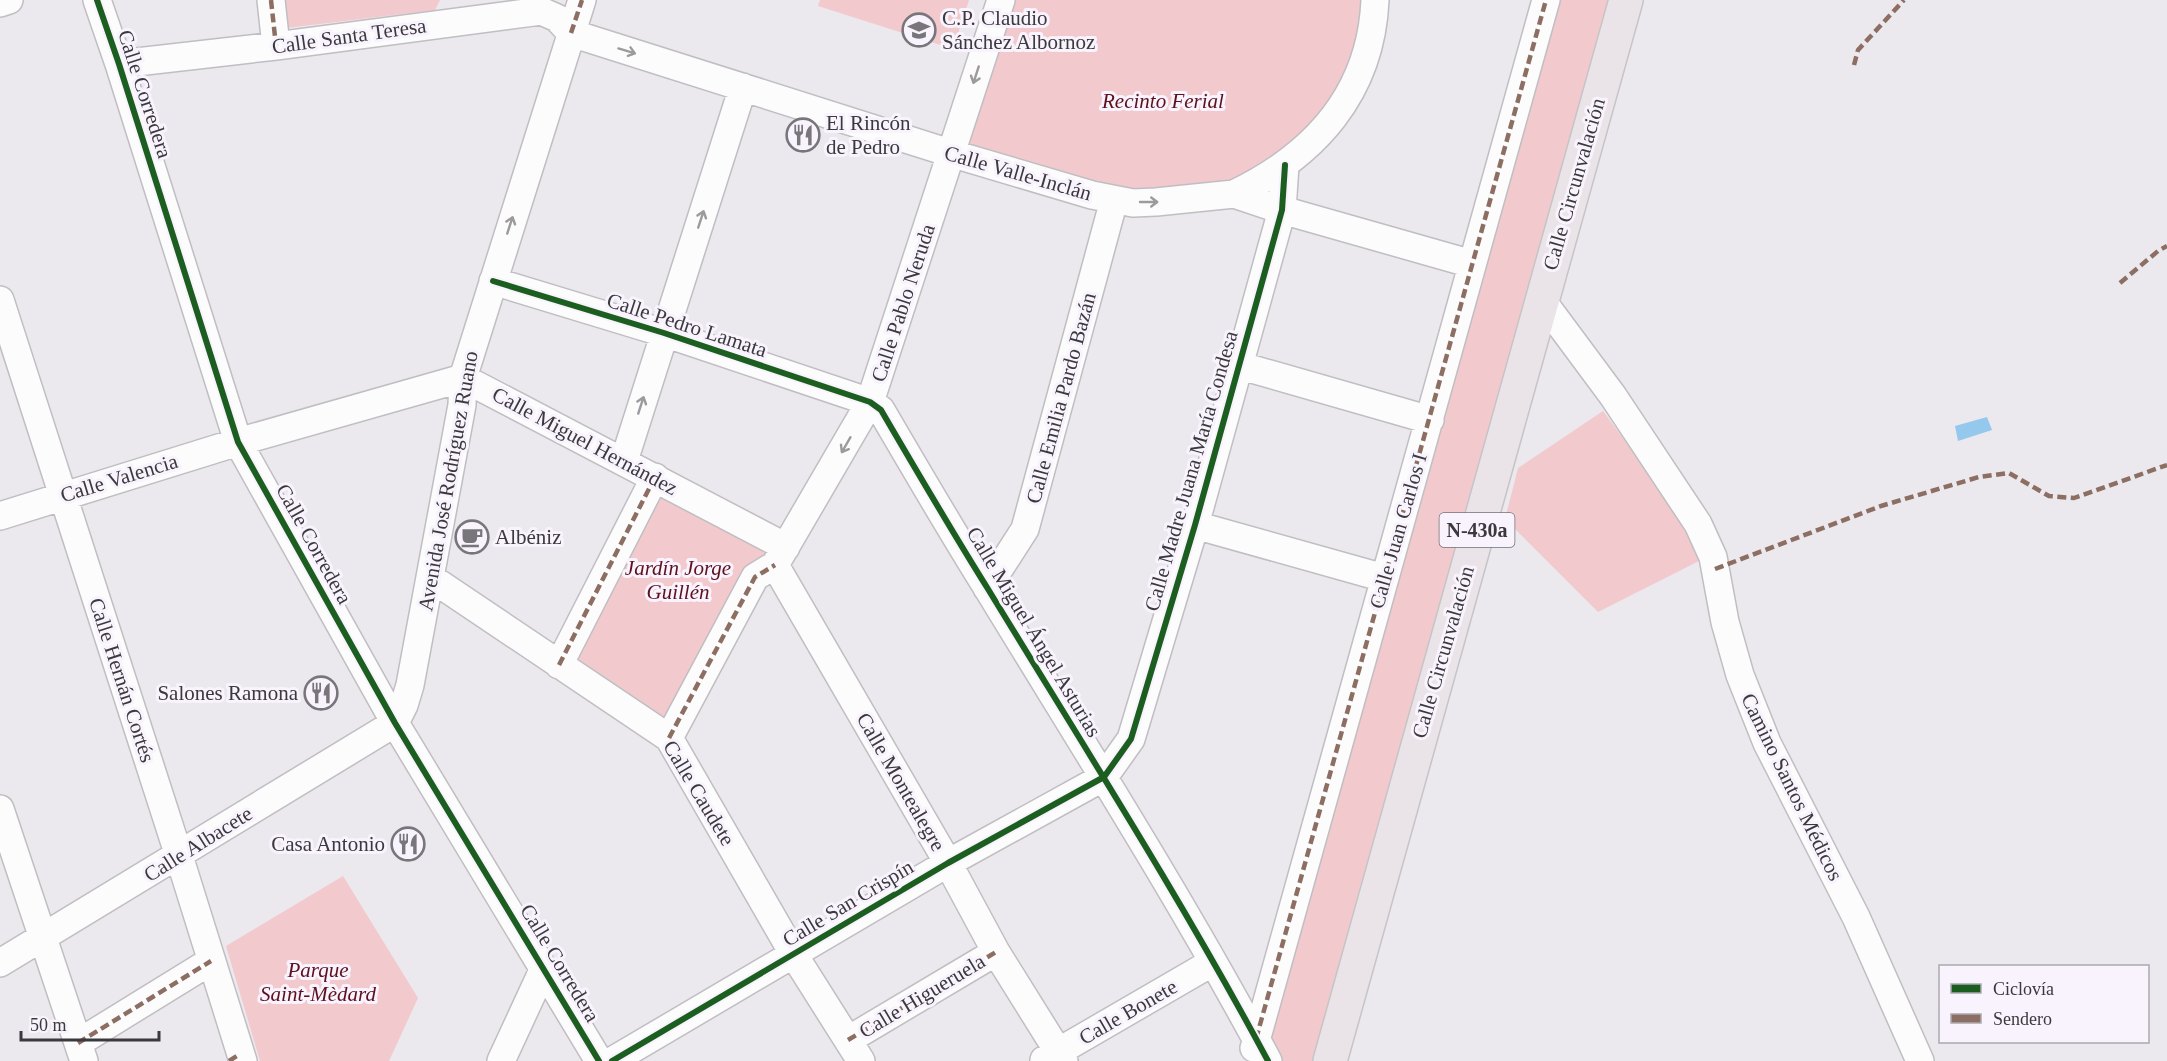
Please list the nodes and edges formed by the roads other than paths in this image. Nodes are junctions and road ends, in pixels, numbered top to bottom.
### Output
1 (9, 0) edge
2 (97, 0) edge
3 (271, 0) edge
4 (582, 0) edge
5 (1001, 0) edge
6 (1375, 0) edge
7 (1546, 0) edge
8 (1626, 0) edge
9 (0, 3) edge
10 (571, 33) junction
11 (276, 46) junction
12 (119, 64) junction
13 (743, 87) junction
14 (950, 153) junction
15 (1285, 165) junction
16 (1234, 194) junction
17 (1114, 200) junction
18 (1282, 210) junction
19 (1472, 264) junction
20 (493, 281) junction
21 (1541, 299) junction
22 (0, 300) edge
23 (664, 333) junction
24 (1238, 364) junction
25 (463, 378) junction
26 (870, 402) junction
27 (1430, 420) junction
28 (238, 442) junction
29 (624, 460) junction
30 (655, 477) junction
31 (62, 496) junction
32 (0, 516) edge
33 (1196, 525) junction
34 (781, 556) junction
35 (431, 578) junction
36 (1384, 578) junction
37 (987, 588) junction
38 (559, 665) junction
39 (395, 723) junction
40 (669, 738) junction
41 (1104, 777) junction
42 (0, 809) edge
43 (179, 856) junction
44 (948, 863) junction
45 (43, 939) junction
46 (996, 952) junction
47 (794, 955) junction
48 (211, 961) junction
49 (1213, 962) junction
50 (0, 963) edge
51 (544, 968) junction
52 (855, 1050) edge
53 (81, 1052) edge
54 (1258, 1054) edge
55 (1055, 1058) edge
56 (237, 1059) edge
57 (501, 1061) edge
58 (599, 1061) edge
59 (612, 1061) edge
60 (1330, 1061) edge
61 (1920, 1061) edge

1 - 9 street
2 - 12 street, Calle Corredera
3 - 11 street
4 - 10 street, Avenida José Rodríguez Ruano
5 -> 14 street, Calle Pablo Neruda
6 - 15 street
7 - 19 street, Calle Juan Carlos I
8 - 21 main road, Calle Circunvalación / N-430a
10 - 11 street, Calle Santa Teresa
10 -> 13 street, Calle Valle-Inclán
20 -> 10 street, Avenida José Rodríguez Ruano
11 - 12 street, Calle Santa Teresa
12 - 28 street, Calle Corredera
13 - 14 street, Calle Valle-Inclán
23 -> 13 street
14 - 17 street, Calle Valle-Inclán
14 - 26 street, Calle Pablo Neruda
15 - 16 street
15 - 18 street, Calle Madre Juana María Condesa
17 -> 16 street, Calle Valle-Inclán
16 - 18 street, Calle Valle-Inclán
17 - 37 street, Calle Emilia Pardo Bazán
18 - 19 street, Calle Valle-Inclán
18 - 24 street, Calle Madre Juana María Condesa
19 - 27 street, Calle Juan Carlos I
20 - 23 street, Calle Pedro Lamata
20 - 25 street, Avenida José Rodríguez Ruano
21 - 60 main road, Calle Circunvalación / N-430a
21 - 61 street, Camino Santos Médicos
22 - 31 street, Calle Hernán Cortés
23 - 26 street, Calle Pedro Lamata
29 -> 23 street
24 - 27 street
24 - 33 street, Calle Madre Juana María Condesa
25 - 28 street
25 - 29 street, Calle Miguel Hernández
25 - 35 street, Avenida José Rodríguez Ruano
26 -> 34 street, Calle Pablo Neruda
26 - 37 street, Calle Miguel Ángel Asturias
27 - 36 street, Calle Juan Carlos I
28 - 31 street, Calle Valencia
28 - 39 street, Calle Corredera
29 - 30 street, Calle Miguel Hernández
30 - 34 street, Calle Miguel Hernández
30 - 38 street
31 - 32 street, Calle Valencia
31 - 43 street, Calle Hernán Cortés
33 - 36 street
33 - 41 street, Calle Madre Juana María Condesa
34 - 40 street, Calle Pablo Neruda
34 - 44 street, Calle Montealegre
35 - 38 street, Calle Caudete
35 - 39 street, Avenida José Rodríguez Ruano
36 - 54 street, Calle Juan Carlos I
37 - 41 street, Calle Miguel Ángel Asturias
38 - 40 street, Calle Caudete
39 - 43 street, Calle Albacete
39 - 51 street, Calle Corredera
40 - 47 street, Calle Caudete
41 - 44 street, Calle San Crispín
41 - 49 street, Calle Miguel Ángel Asturias
42 - 45 street
43 - 45 street, Calle Albacete
43 - 48 street, Calle Hernán Cortés
44 - 46 street, Calle Montealegre
44 - 47 street, Calle San Crispín
45 - 50 street, Calle Albacete
45 - 53 street
46 - 52 street, Calle Higueruela
46 - 55 street, Calle Montealegre
47 - 52 street, Calle Caudete
47 - 59 street, Calle San Crispín
48 - 53 street
48 - 56 street, Calle Hernán Cortés
49 - 54 street, Calle Miguel Ángel Asturias
49 - 55 street, Calle Bonete
51 - 57 street
51 - 58 street, Calle Corredera

